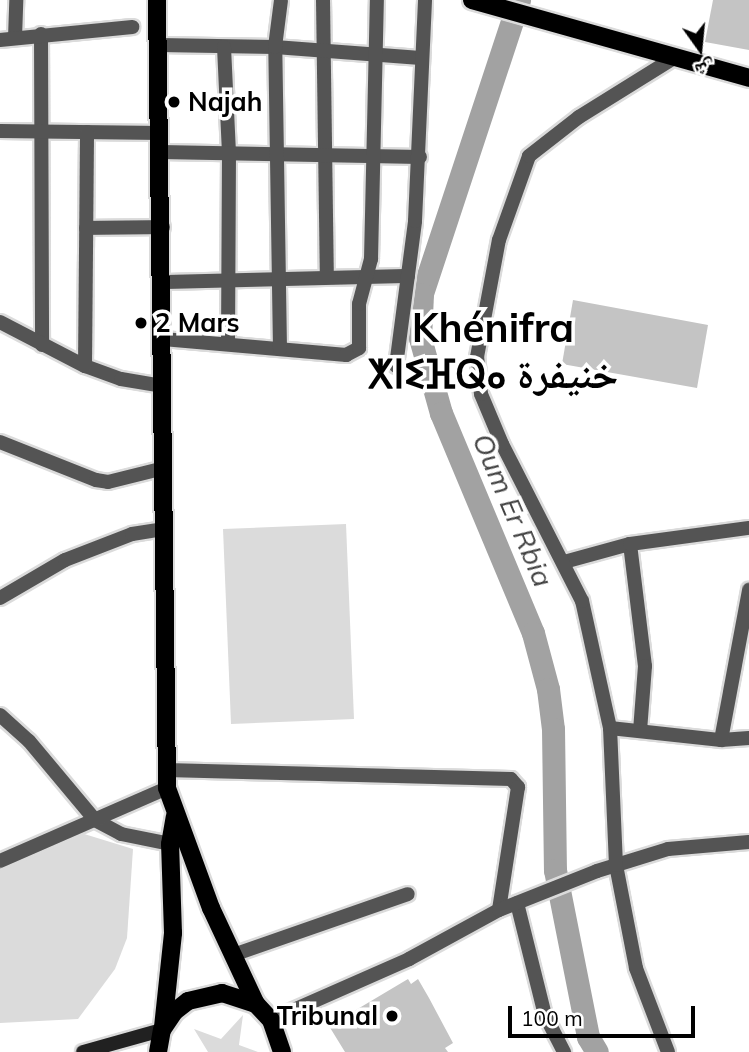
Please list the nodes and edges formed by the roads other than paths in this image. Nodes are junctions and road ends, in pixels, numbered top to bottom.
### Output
1 (16, 0) edge
2 (157, 0) edge
3 (281, 0) edge
4 (323, 0) edge
5 (377, 0) edge
6 (425, 0) edge
7 (472, 0) edge
8 (132, 27) dead end
9 (41, 34) junction
10 (7, 39) edge
11 (159, 45) junction
12 (224, 47) junction
13 (275, 47) junction
14 (320, 49) junction
15 (374, 54) junction
16 (677, 56) junction
17 (421, 58) junction
18 (749, 78) edge
19 (41, 130) junction
20 (0, 131) edge
21 (87, 132) junction
22 (161, 133) junction
23 (161, 152) junction
24 (278, 152) junction
25 (229, 153) junction
26 (325, 154) junction
27 (375, 155) junction
28 (420, 157) junction
29 (163, 227) junction
30 (86, 228) junction
31 (279, 275) junction
32 (367, 275) junction
33 (408, 275) junction
34 (327, 276) junction
35 (230, 279) junction
36 (163, 282) junction
37 (0, 322) edge
38 (163, 339) junction
39 (228, 342) junction
40 (42, 345) junction
41 (280, 349) junction
42 (85, 366) junction
43 (396, 366) dead end
44 (163, 386) junction
45 (0, 442) edge
46 (164, 468) junction
47 (749, 528) edge
48 (165, 529) junction
49 (630, 544) junction
50 (564, 562) junction
51 (749, 590) edge
52 (0, 598) edge
53 (0, 715) edge
54 (610, 728) junction
55 (640, 731) junction
56 (749, 738) edge
57 (721, 740) junction
58 (166, 770) junction
59 (166, 788) junction
60 (176, 817) junction
61 (95, 820) junction
62 (749, 842) edge
63 (170, 844) junction
64 (0, 861) edge
65 (616, 865) junction
66 (408, 894) dead end
67 (521, 901) junction
68 (499, 910) junction
69 (233, 955) junction
70 (256, 1004) junction
71 (271, 1020) junction
72 (163, 1028) junction
73 (285, 1050) edge
74 (83, 1052) edge
75 (158, 1052) edge
76 (564, 1052) edge
77 (668, 1052) edge

1 - 10 street
2 - 11 main road
3 - 13 street
4 - 14 street
5 - 15 street
6 - 17 street
7 - 16 main road
8 - 9 street
9 - 10 street
9 - 19 street
11 - 12 street
11 - 22 main road
12 - 13 street
12 - 25 street
13 - 14 street
13 - 24 street
14 - 15 street
14 - 26 street
15 - 17 street
15 - 27 street
16 - 18 main road
16 - 50 street
17 - 28 street
19 - 20 street
19 - 21 street
19 - 40 street
21 - 22 street
21 - 30 street
22 - 23 main road
23 - 25 street
23 - 29 main road
24 - 25 street
24 - 26 street
24 - 31 street
25 - 35 street
26 - 27 street
26 - 34 street
27 - 28 street
27 - 32 street
28 - 33 street
29 - 30 street
29 - 36 main road
30 - 42 street
31 - 34 street
31 - 35 street
31 - 41 street
32 - 33 street
32 - 34 street
32 - 41 street
33 - 43 street
35 - 36 street
35 - 39 street
36 - 38 main road
37 - 40 street
38 - 39 street
38 - 44 main road
39 - 41 street
40 - 42 street
42 - 44 street
44 - 46 main road
45 - 46 street
46 - 48 main road
47 - 49 street
48 - 52 street
48 - 58 main road
49 - 50 street
49 - 55 street
50 - 54 street
51 - 57 street
53 - 61 street
54 - 55 street
54 - 65 street
55 - 57 street
56 - 57 street
58 - 59 main road
58 - 68 street
59 - 60 main road
59 - 61 street
60 - 63 main road
60 - 69 main road
61 - 63 street
61 - 64 street
62 - 65 street
63 - 72 main road
65 - 67 street
65 - 77 street
66 - 69 street
67 - 68 street
67 - 76 street
68 - 71 street
69 - 70 main road
70 - 71 main road
70 - 72 main road
71 - 73 main road
72 - 74 main road
72 - 75 main road

